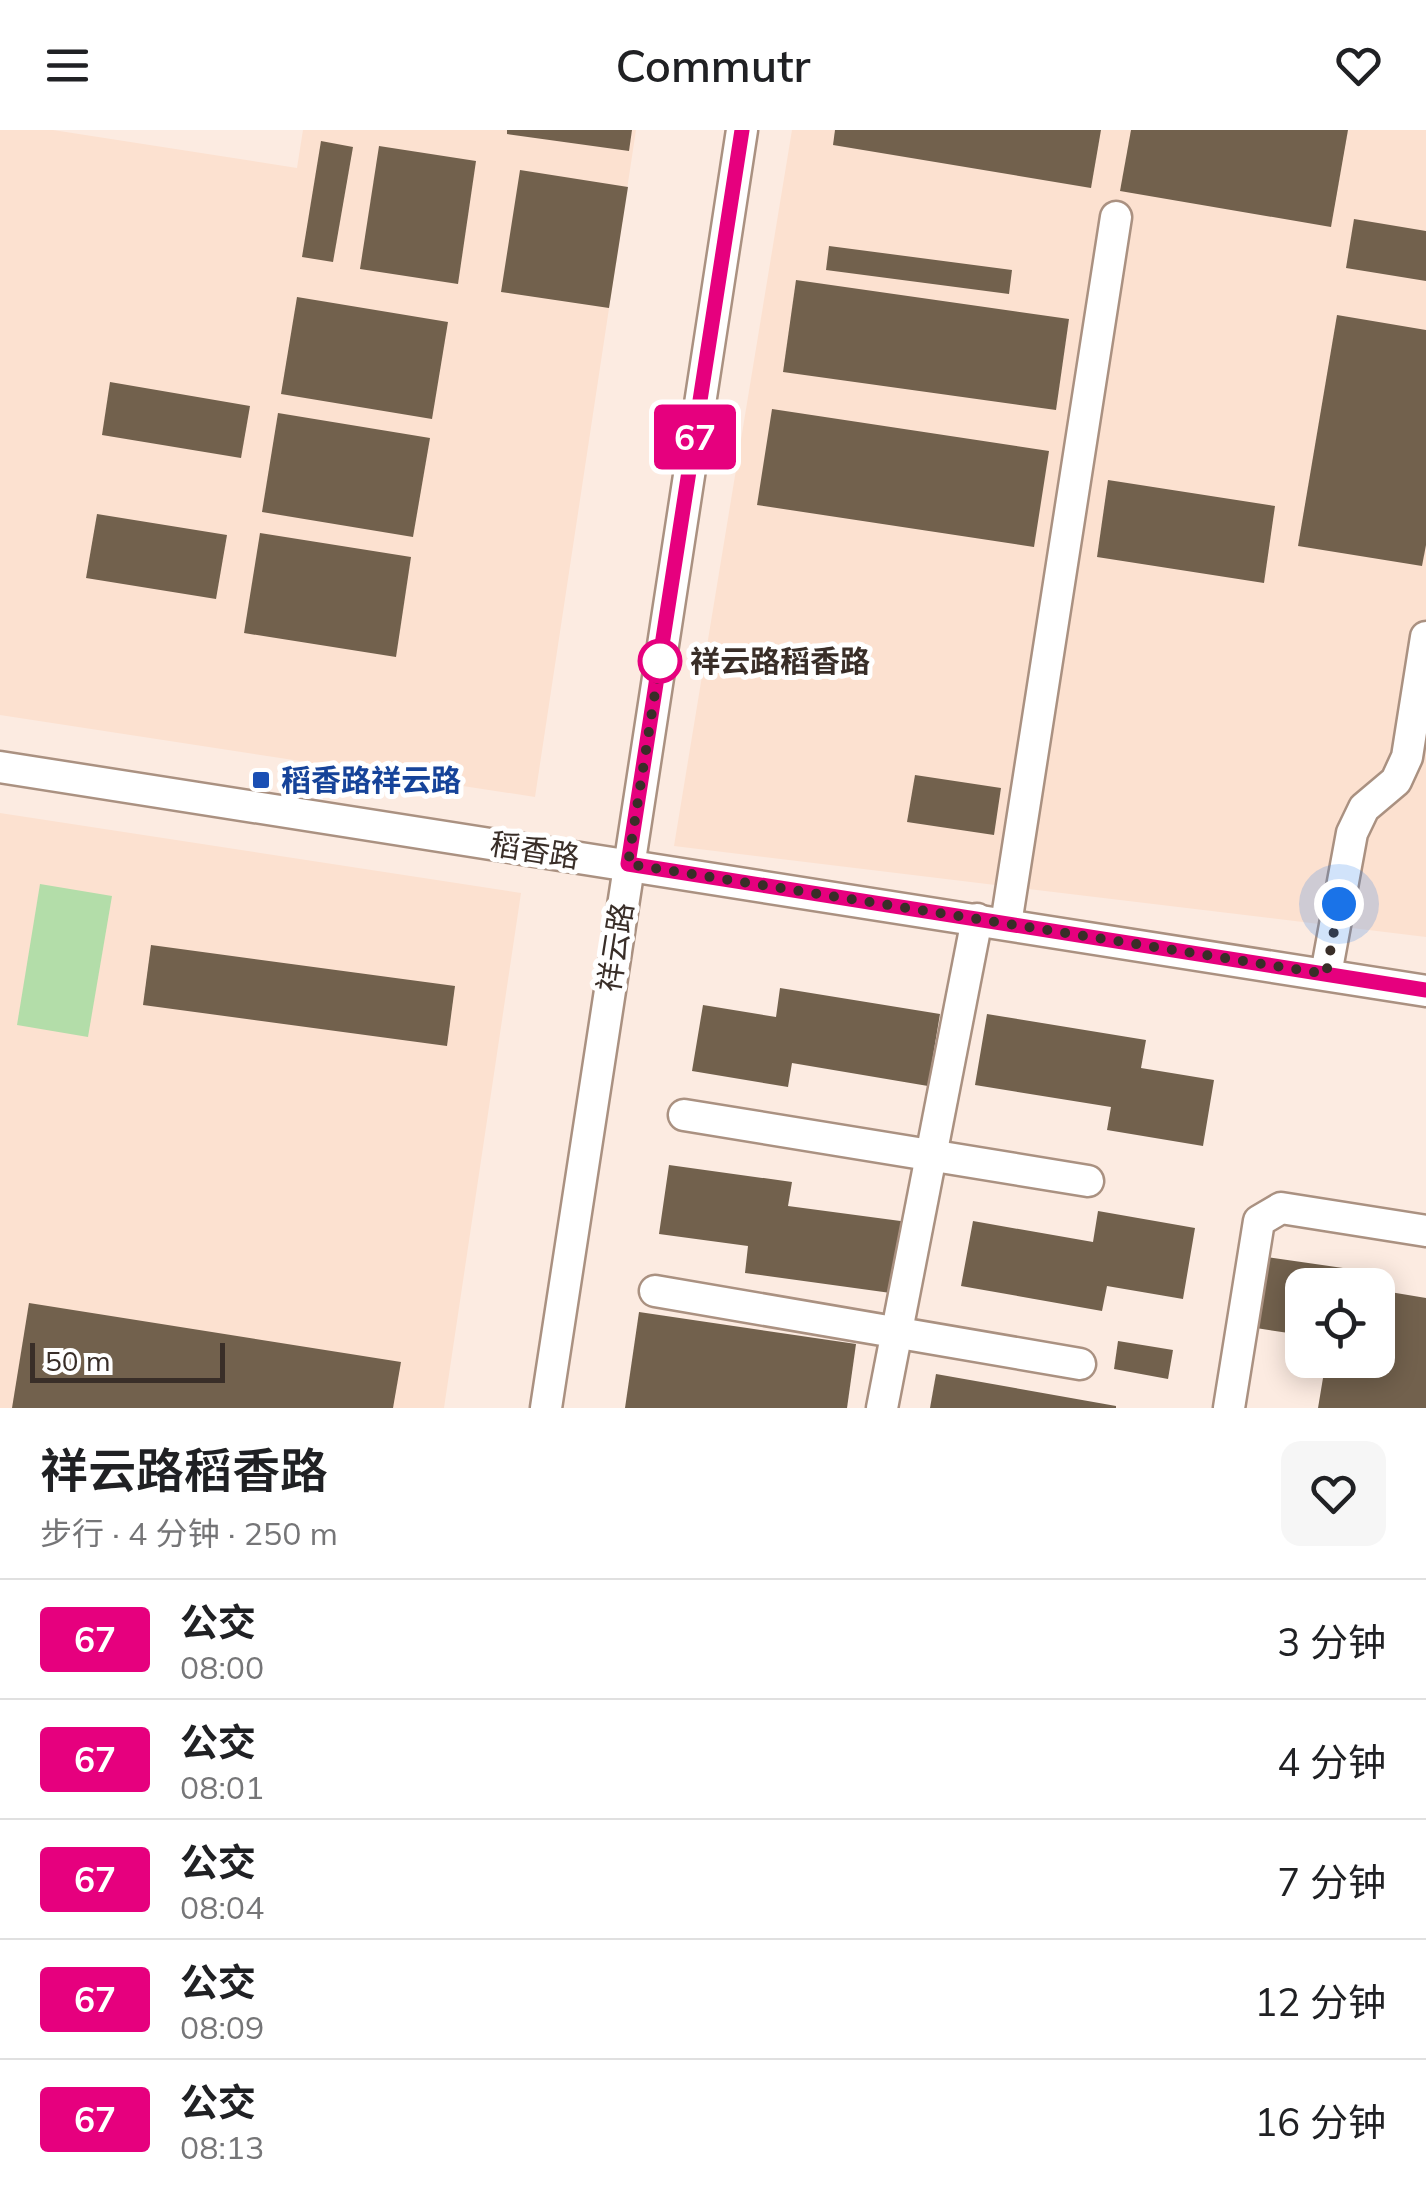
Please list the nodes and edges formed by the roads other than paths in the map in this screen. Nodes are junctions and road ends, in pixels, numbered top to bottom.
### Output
1 (742, 130) edge
2 (1116, 218) dead end
3 (1426, 637) edge
4 (0, 768) edge
5 (628, 864) junction
6 (992, 922) junction
7 (1326, 974) junction
8 (1426, 990) edge
9 (684, 1115) dead end
10 (932, 1155) junction
11 (1088, 1181) dead end
12 (1426, 1231) edge
13 (655, 1290) dead end
14 (897, 1332) junction
15 (1080, 1364) dead end
16 (546, 1408) edge
17 (882, 1408) edge
18 (1229, 1408) edge

1 - 5 street, 祥云路
2 - 6 street
3 - 7 street
4 - 5 street, 稻香路
5 - 6 street, 稻香路
5 - 16 street, 祥云路
6 - 7 street, 稻香路
6 - 10 street
7 - 8 street, 稻香路
9 - 10 street
10 - 11 street
10 - 14 street
12 - 18 street
13 - 14 street
14 - 15 street
14 - 17 street

